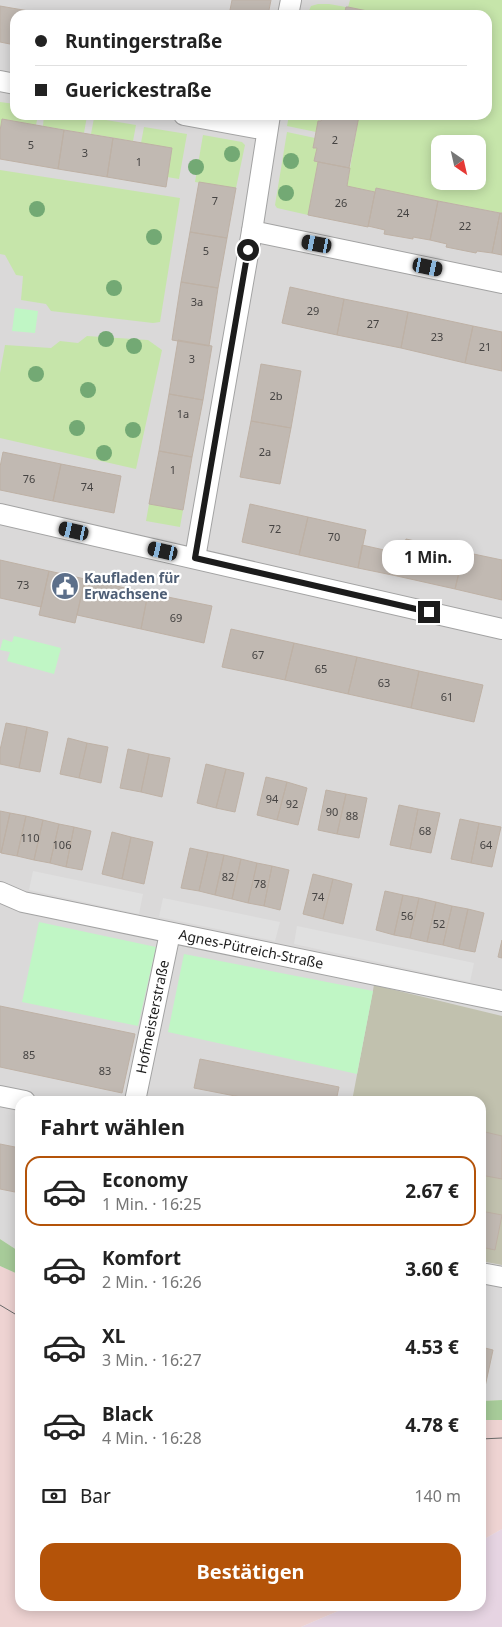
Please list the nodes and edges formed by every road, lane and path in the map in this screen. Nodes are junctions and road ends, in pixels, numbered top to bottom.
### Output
1 (237, 120) edge
2 (269, 123) edge
3 (252, 231) junction
4 (502, 283) edge
5 (0, 514) edge
6 (195, 558) junction
7 (502, 629) edge
8 (0, 892) edge
9 (170, 933) junction
10 (502, 1001) edge
11 (0, 1096) edge
12 (136, 1096) edge
13 (15, 1099) edge
14 (486, 1274) edge
15 (502, 1277) edge

1 - 2 street
2 - 3 street
3 - 4 street
3 - 6 street
5 - 6 street
6 - 7 street
8 - 9 street, Agnes-Pütreich-Straße
9 - 10 street, Agnes-Pütreich-Straße
9 - 12 street, Hofmeisterstraße
11 - 13 street
14 - 15 street

